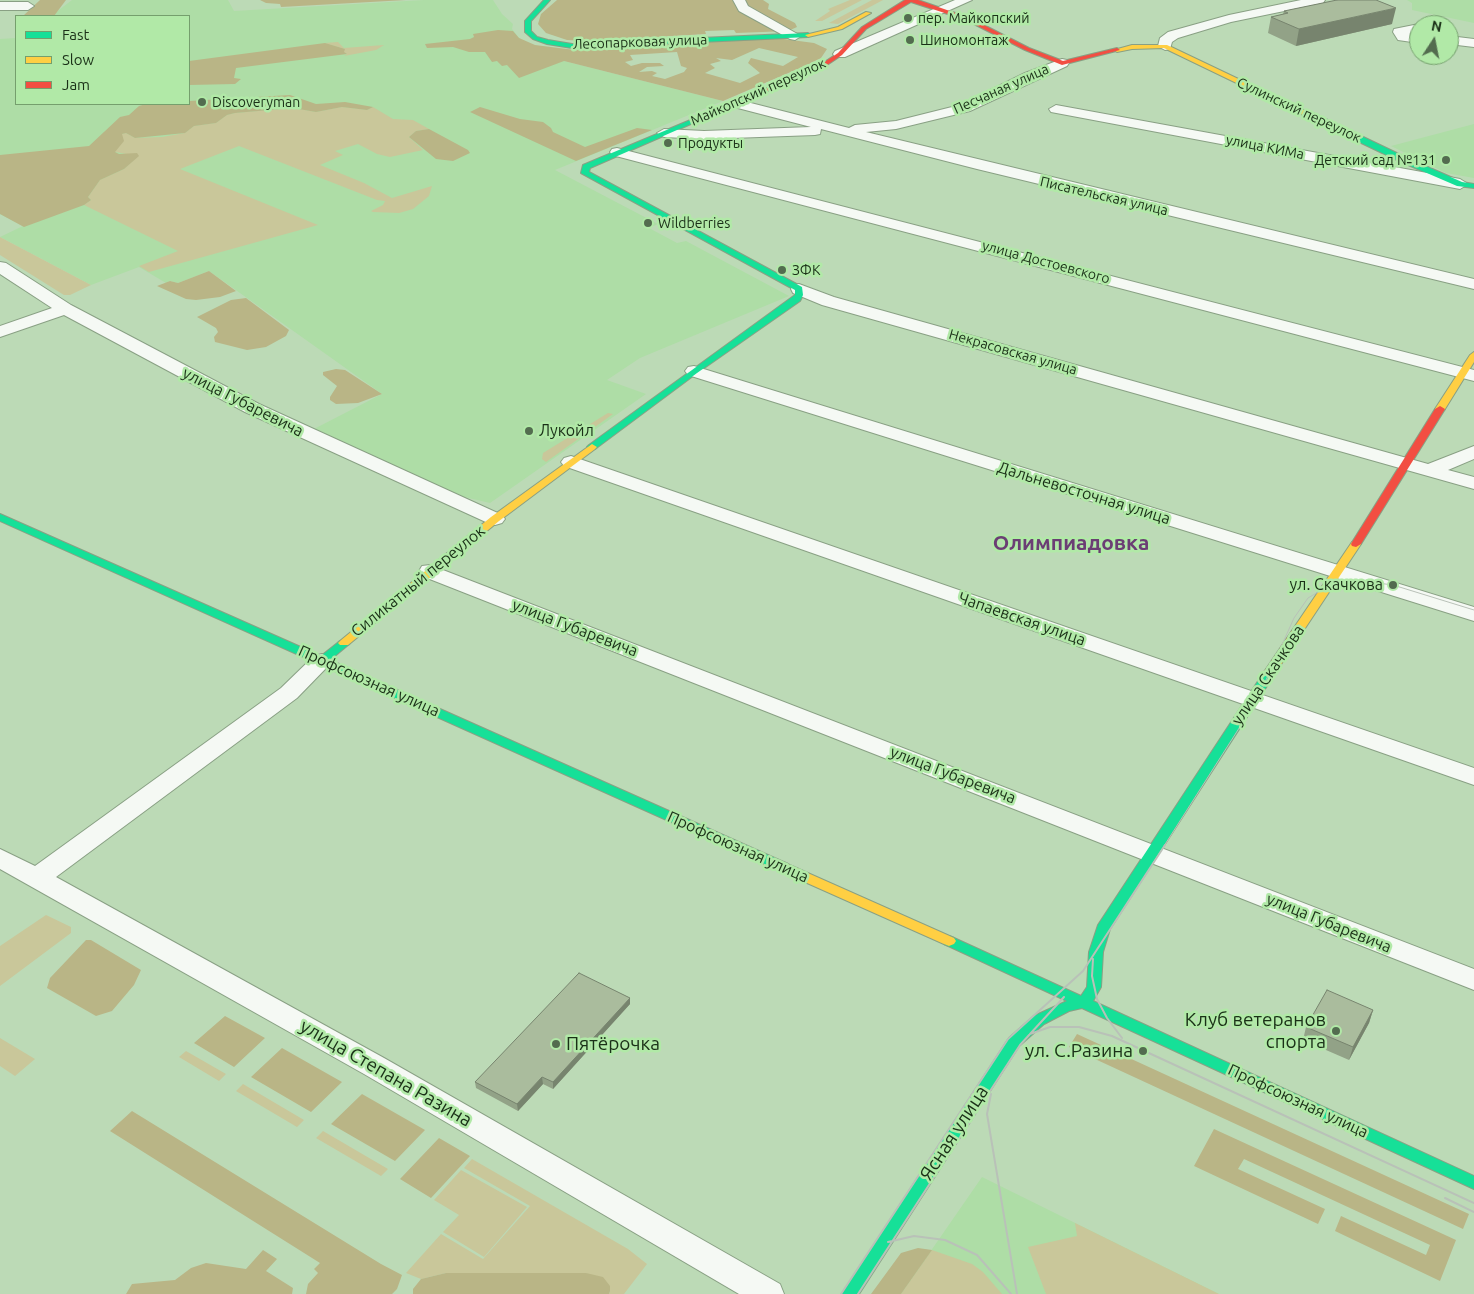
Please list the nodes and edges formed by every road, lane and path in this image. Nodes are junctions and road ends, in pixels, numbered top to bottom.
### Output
1 (547, 0) edge
2 (739, 0) edge
3 (891, 0) edge
4 (911, 0) edge
5 (966, 0) edge
6 (1277, 0) edge
7 (1319, 0) edge
8 (1296, 5) junction
9 (0, 6) edge
10 (28, 6) dead end
11 (943, 10) junction
12 (847, 25) junction
13 (1459, 29) edge
14 (1409, 30) edge
15 (1474, 30) edge
16 (896, 31) junction
17 (857, 34) junction
18 (795, 36) junction
19 (1409, 38) edge
20 (1459, 41) edge
21 (1474, 43) edge
22 (1165, 46) junction
23 (840, 54) junction
24 (1062, 63) junction
25 (735, 103) junction
26 (1056, 109) dead end
27 (837, 130) junction
28 (664, 133) junction
29 (617, 152) junction
30 (591, 163) joint
31 (1467, 185) edge
32 (0, 267) edge
33 (1474, 284) edge
34 (799, 289) junction
35 (64, 309) junction
36 (0, 332) edge
37 (1474, 355) edge
38 (694, 371) junction
39 (1469, 374) edge
40 (1474, 452) edge
41 (570, 462) junction
42 (1405, 463) junction
43 (1430, 470) junction
44 (1474, 483) edge
45 (0, 516) edge
46 (495, 519) junction
47 (430, 572) junction
48 (1338, 572) junction
49 (1474, 614) edge
50 (322, 661) junction
51 (1252, 698) junction
52 (1474, 777) edge
53 (1151, 852) junction
54 (0, 858) edge
55 (38, 878) junction
56 (1474, 980) edge
57 (1086, 1002) junction
58 (1474, 1183) edge
59 (768, 1294) edge
60 (850, 1294) edge

1 - 18 main road, Лесопарковая улица
2 - 18 street
3 - 12 main road, Майкопский переулок
4 - 11 main road
4 - 17 main road, Майкопский переулок
5 - 11 street, Майкопский переулок
6 - 8 street
7 - 8 street
8 - 22 street
9 - 10 street
11 - 16 street, Майкопский переулок
11 - 24 main road
12 - 17 main road
12 - 18 main road, Майкопский переулок
13 - 15 street
14 - 19 street
16 - 17 main road
16 - 23 street, Майкопский переулок
17 - 18 main road
17 - 23 main road, Майкопский переулок
18 - 23 main road
20 - 21 street
22 - 24 main road, Песчаная улица
22 - 31 main road, Сулинский переулок
23 - 25 main road, Майкопский переулок
24 - 27 street, Песчаная улица
25 - 27 street, Писательская улица
25 - 28 main road, Майкопский переулок
26 - 31 street, улица КИМа
27 - 28 street, Песчаная улица
27 - 33 street, Писательская улица
28 - 29 main road, Майкопский переулок
29 - 30 main road, Майкопский переулок
29 - 39 street, улица Достоевского
30 - 34 main road, Некрасовская улица
32 - 35 street, улица Губаревича
34 - 38 main road, Силикатный переулок
34 - 42 street, Некрасовская улица
35 - 36 street
35 - 46 street, улица Губаревича
37 - 39 main road, улица Скачкова
38 - 41 main road, Силикатный переулок
38 - 48 street, Дальневосточная улица
39 - 42 main road, улица Скачкова
40 - 43 street
41 - 46 main road, Силикатный переулок
41 - 51 street, Чапаевская улица
42 - 43 street, Некрасовская улица
42 - 48 main road, улица Скачкова
43 - 44 street, Некрасовская улица
45 - 50 main road, Профсоюзная улица
46 - 47 main road, Силикатный переулок
47 - 50 main road, Силикатный переулок
47 - 53 street, улица Губаревича
48 - 49 street, Дальневосточная улица
48 - 51 main road, улица Скачкова
50 - 55 street, Силикатный переулок
50 - 57 main road, Профсоюзная улица
51 - 52 street, Чапаевская улица
51 - 53 main road, улица Скачкова
53 - 56 street, улица Губаревича
53 - 57 main road, улица Скачкова
54 - 55 street, улица Степана Разина
55 - 59 street, улица Степана Разина
57 - 58 main road, Профсоюзная улица
57 - 60 main road, Ясная улица

